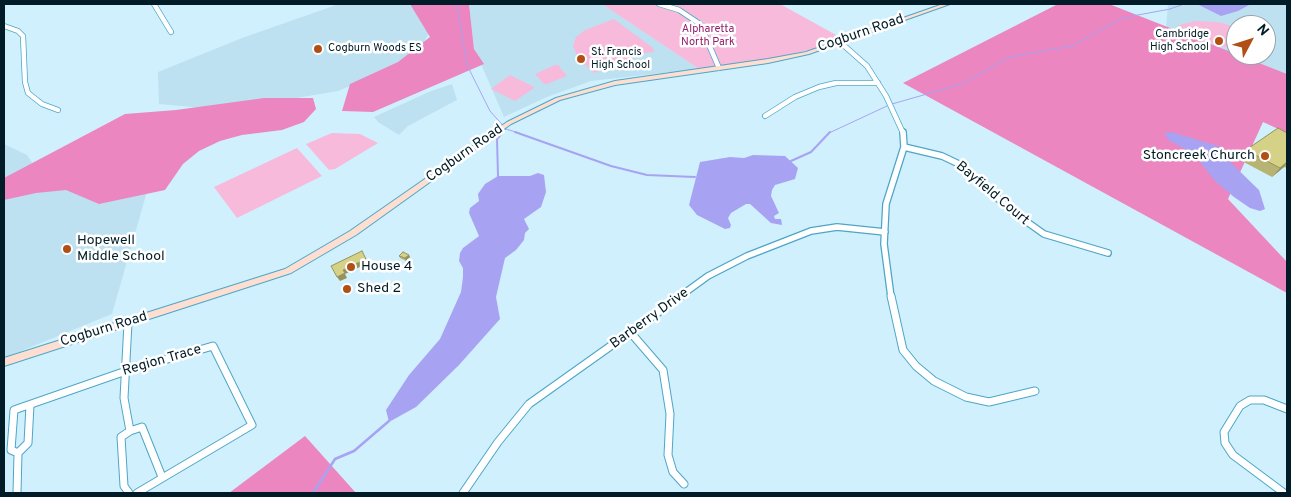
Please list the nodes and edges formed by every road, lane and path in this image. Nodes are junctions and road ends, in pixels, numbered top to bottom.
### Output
1 (154, 4) edge
2 (659, 4) edge
3 (947, 4) edge
4 (4, 26) edge
5 (171, 32) dead end
6 (840, 42) junction
7 (719, 68) junction
8 (878, 83) junction
9 (58, 110) dead end
10 (765, 116) dead end
11 (904, 147) junction
12 (885, 232) junction
13 (1108, 253) dead end
14 (128, 323) junction
15 (631, 333) junction
16 (4, 362) edge
17 (126, 371) junction
18 (1035, 391) dead end
19 (30, 405) junction
20 (1287, 409) edge
21 (130, 431) junction
22 (18, 453) junction
23 (162, 477) junction
24 (684, 484) dead end
25 (17, 493) edge
26 (128, 493) edge
27 (137, 493) edge
28 (462, 493) edge
29 (1284, 493) edge

1 - 5 street
2 - 7 street
3 - 6 street, Cogburn Road
4 - 9 street
6 - 7 street, Cogburn Road
6 - 8 street
7 - 14 street, Cogburn Road
8 - 10 street
8 - 11 street
11 - 12 street
11 - 13 street, Bayfield Court
12 - 15 street, Barberry Drive
12 - 18 street
14 - 16 street, Cogburn Road
14 - 17 street
15 - 24 street
15 - 28 street, Barberry Drive
17 - 19 street, Region Trace
17 - 21 street
17 - 23 street, Region Trace
19 - 22 street
19 - 22 street, Region Trace
20 - 29 street
21 - 23 street
21 - 26 street
22 - 25 street
23 - 27 street, Region Trace

